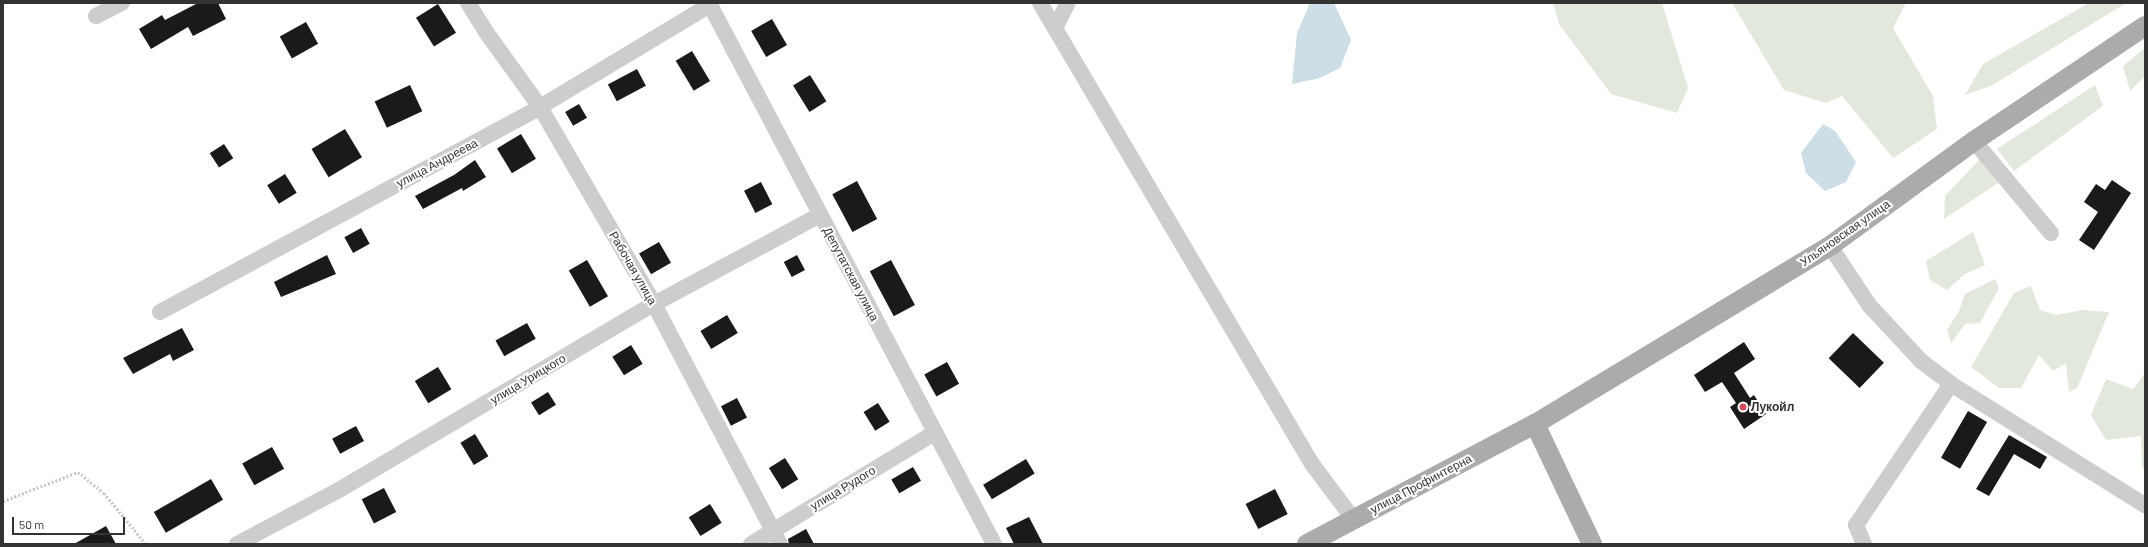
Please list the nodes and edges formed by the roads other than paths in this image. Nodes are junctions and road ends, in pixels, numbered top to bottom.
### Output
1 (122, 3) edge
2 (468, 3) edge
3 (1040, 3) edge
4 (1068, 3) edge
5 (709, 4) edge
6 (96, 16) dead end
7 (2145, 26) edge
8 (1055, 28) junction
9 (540, 107) junction
10 (1974, 140) junction
11 (820, 215) junction
12 (2051, 233) dead end
13 (1830, 246) junction
14 (654, 304) junction
15 (160, 312) dead end
16 (1951, 384) junction
17 (1535, 424) junction
18 (934, 433) junction
19 (2145, 505) edge
20 (1354, 520) junction
21 (776, 537) edge
22 (237, 544) edge
23 (751, 544) edge
24 (994, 544) edge
25 (1307, 544) edge
26 (1592, 544) edge
27 (1864, 544) edge

1 - 6 street
2 - 9 street, Рабочая улица
3 - 8 street
4 - 8 street
5 - 9 street, улица Андреева
5 - 11 street, Депутатская улица
7 - 10 main road, Ульяновская улица
8 - 20 street
9 - 14 street, Рабочая улица
9 - 15 street, улица Андреева
10 - 12 street
10 - 13 main road, Ульяновская улица
11 - 14 street, улица Урицкого
11 - 18 street, Депутатская улица
13 - 16 street
13 - 17 main road, Ульяновская улица
14 - 21 street, Рабочая улица
14 - 22 street, улица Урицкого
16 - 19 street
16 - 27 street
17 - 20 main road, улица Профинтерна
17 - 26 main road
18 - 21 street, улица Рудого
18 - 24 street, Депутатская улица
20 - 25 main road, улица Профинтерна
21 - 23 street, улица Рудого

